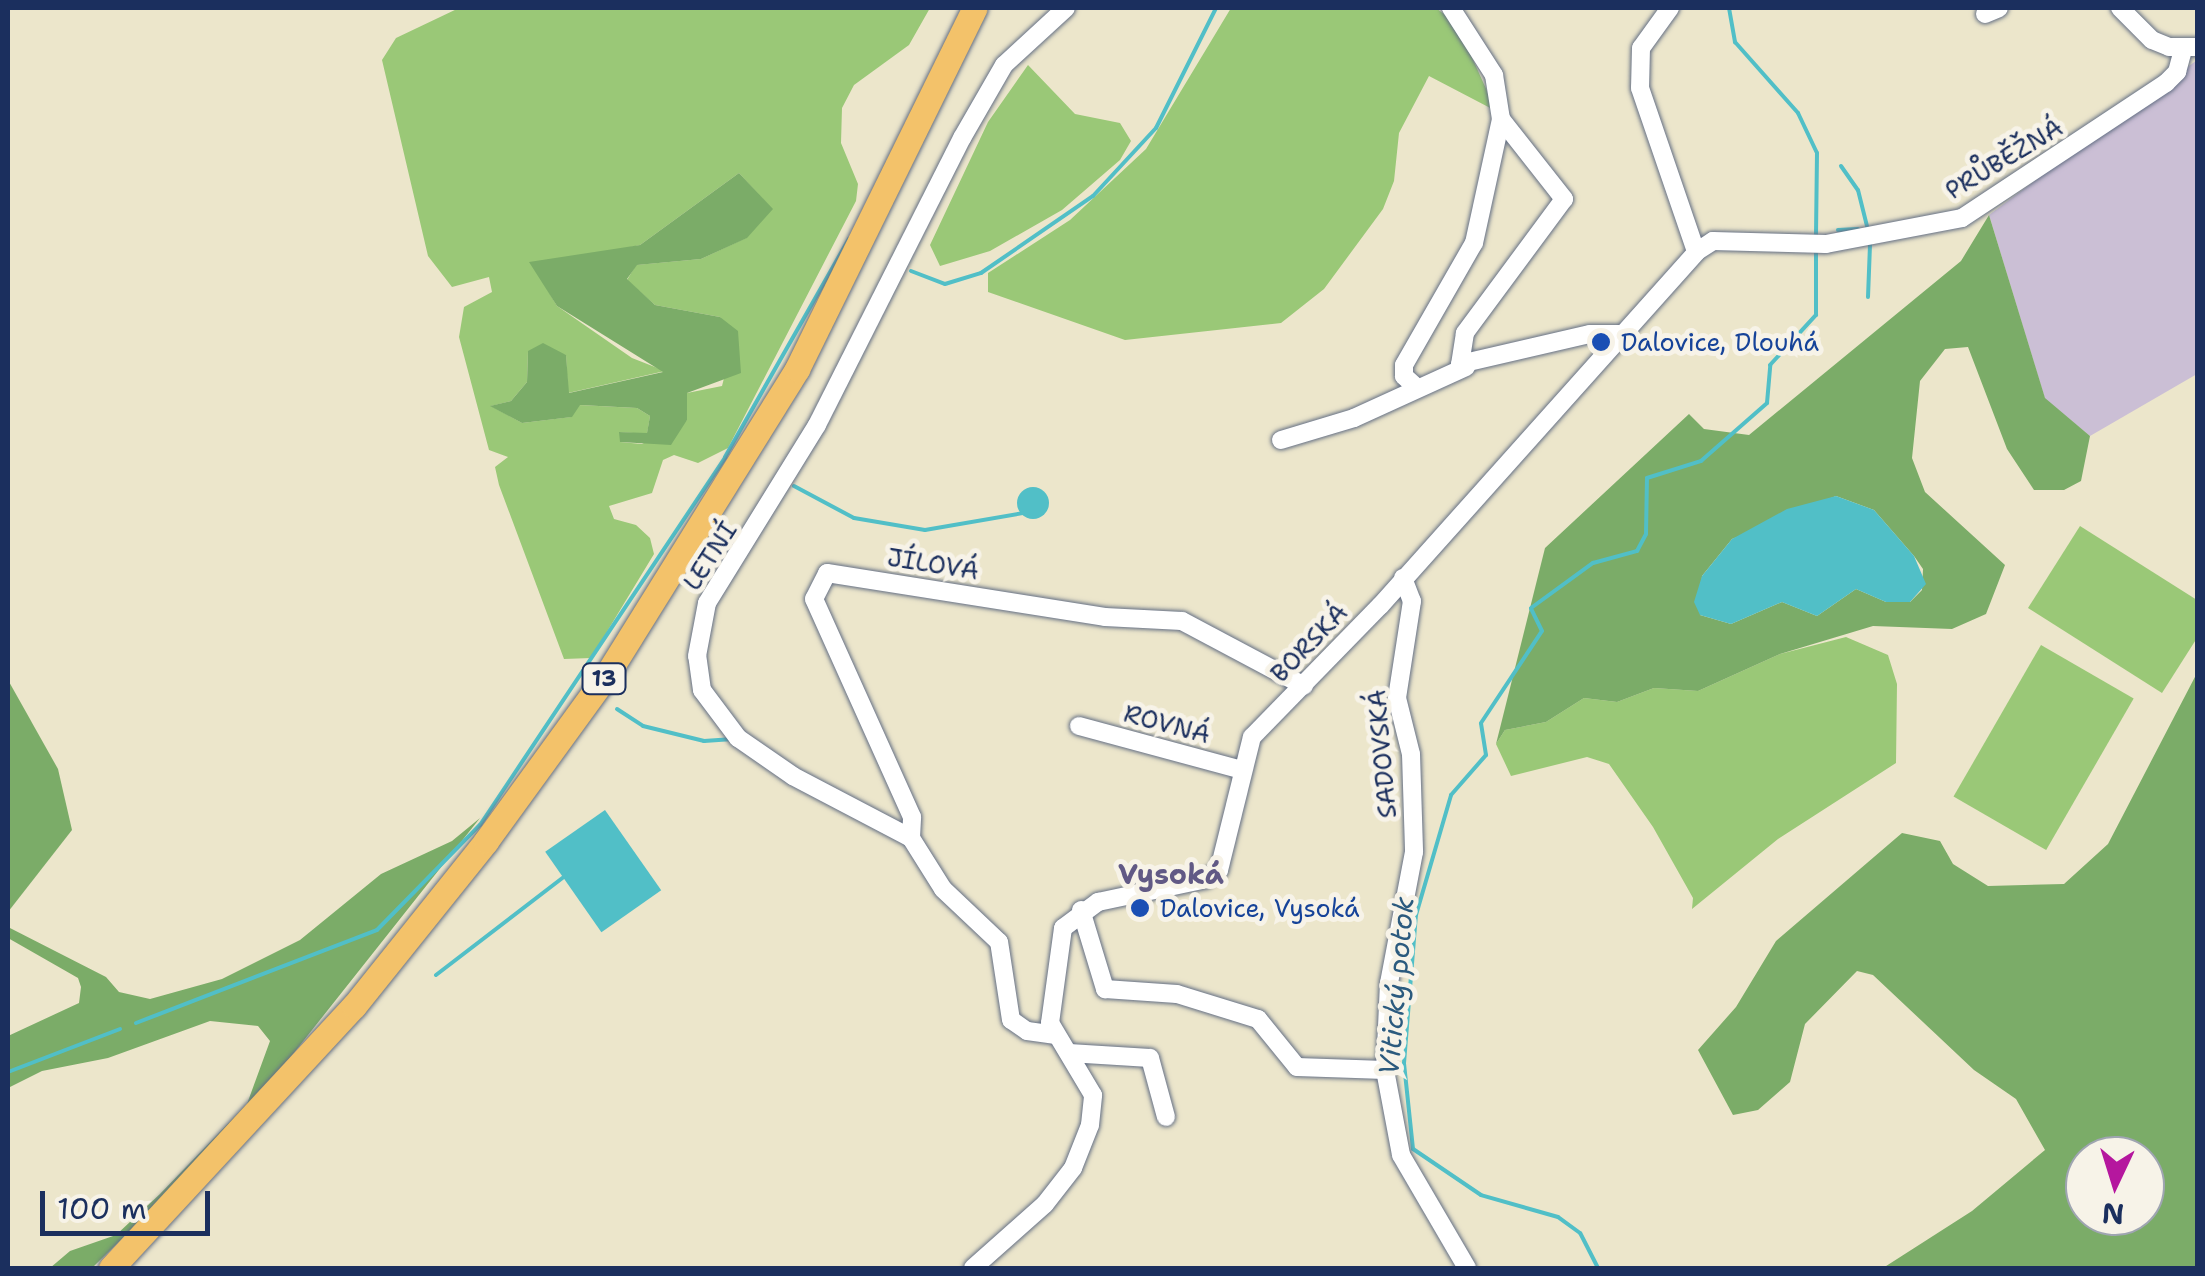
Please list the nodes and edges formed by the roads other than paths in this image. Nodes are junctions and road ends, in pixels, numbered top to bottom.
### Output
1 (975, 8) edge
2 (994, 8) edge
3 (1066, 8) edge
4 (1451, 8) edge
5 (1670, 8) edge
6 (2120, 8) edge
7 (2190, 48) edge
8 (1501, 119) junction
9 (1696, 252) junction
10 (1624, 334) junction
11 (1466, 367) junction
12 (1414, 386) junction
13 (1281, 440) dead end
14 (1403, 578) junction
15 (1304, 686) junction
16 (1079, 726) dead end
17 (1242, 770) junction
18 (911, 838) junction
19 (1081, 910) junction
20 (1056, 1035) junction
21 (1069, 1052) junction
22 (1386, 1070) junction
23 (1166, 1117) dead end
24 (112, 1268) edge
25 (136, 1268) edge
26 (974, 1268) edge
27 (1468, 1268) edge

1 - 24 highway, 13
2 - 25 highway, 13
3 - 18 street, LETNÍ
4 - 8 street
5 - 9 street
6 - 7 street
7 - 9 street, PRŮBĚŽNÁ
8 - 11 street
8 - 12 street
9 - 10 street, BORSKÁ
10 - 11 street
10 - 14 street, BORSKÁ
11 - 12 street
12 - 13 street
14 - 15 street, BORSKÁ
14 - 22 street, SADOVSKÁ
15 - 17 street, BORSKÁ
15 - 18 street, JÍLOVÁ
16 - 17 street, ROVNÁ
17 - 19 street, BORSKÁ
18 - 20 street, LETNÍ
19 - 20 street
19 - 22 street
20 - 21 street
21 - 23 street
21 - 26 street
22 - 27 street, SADOVSKÁ

